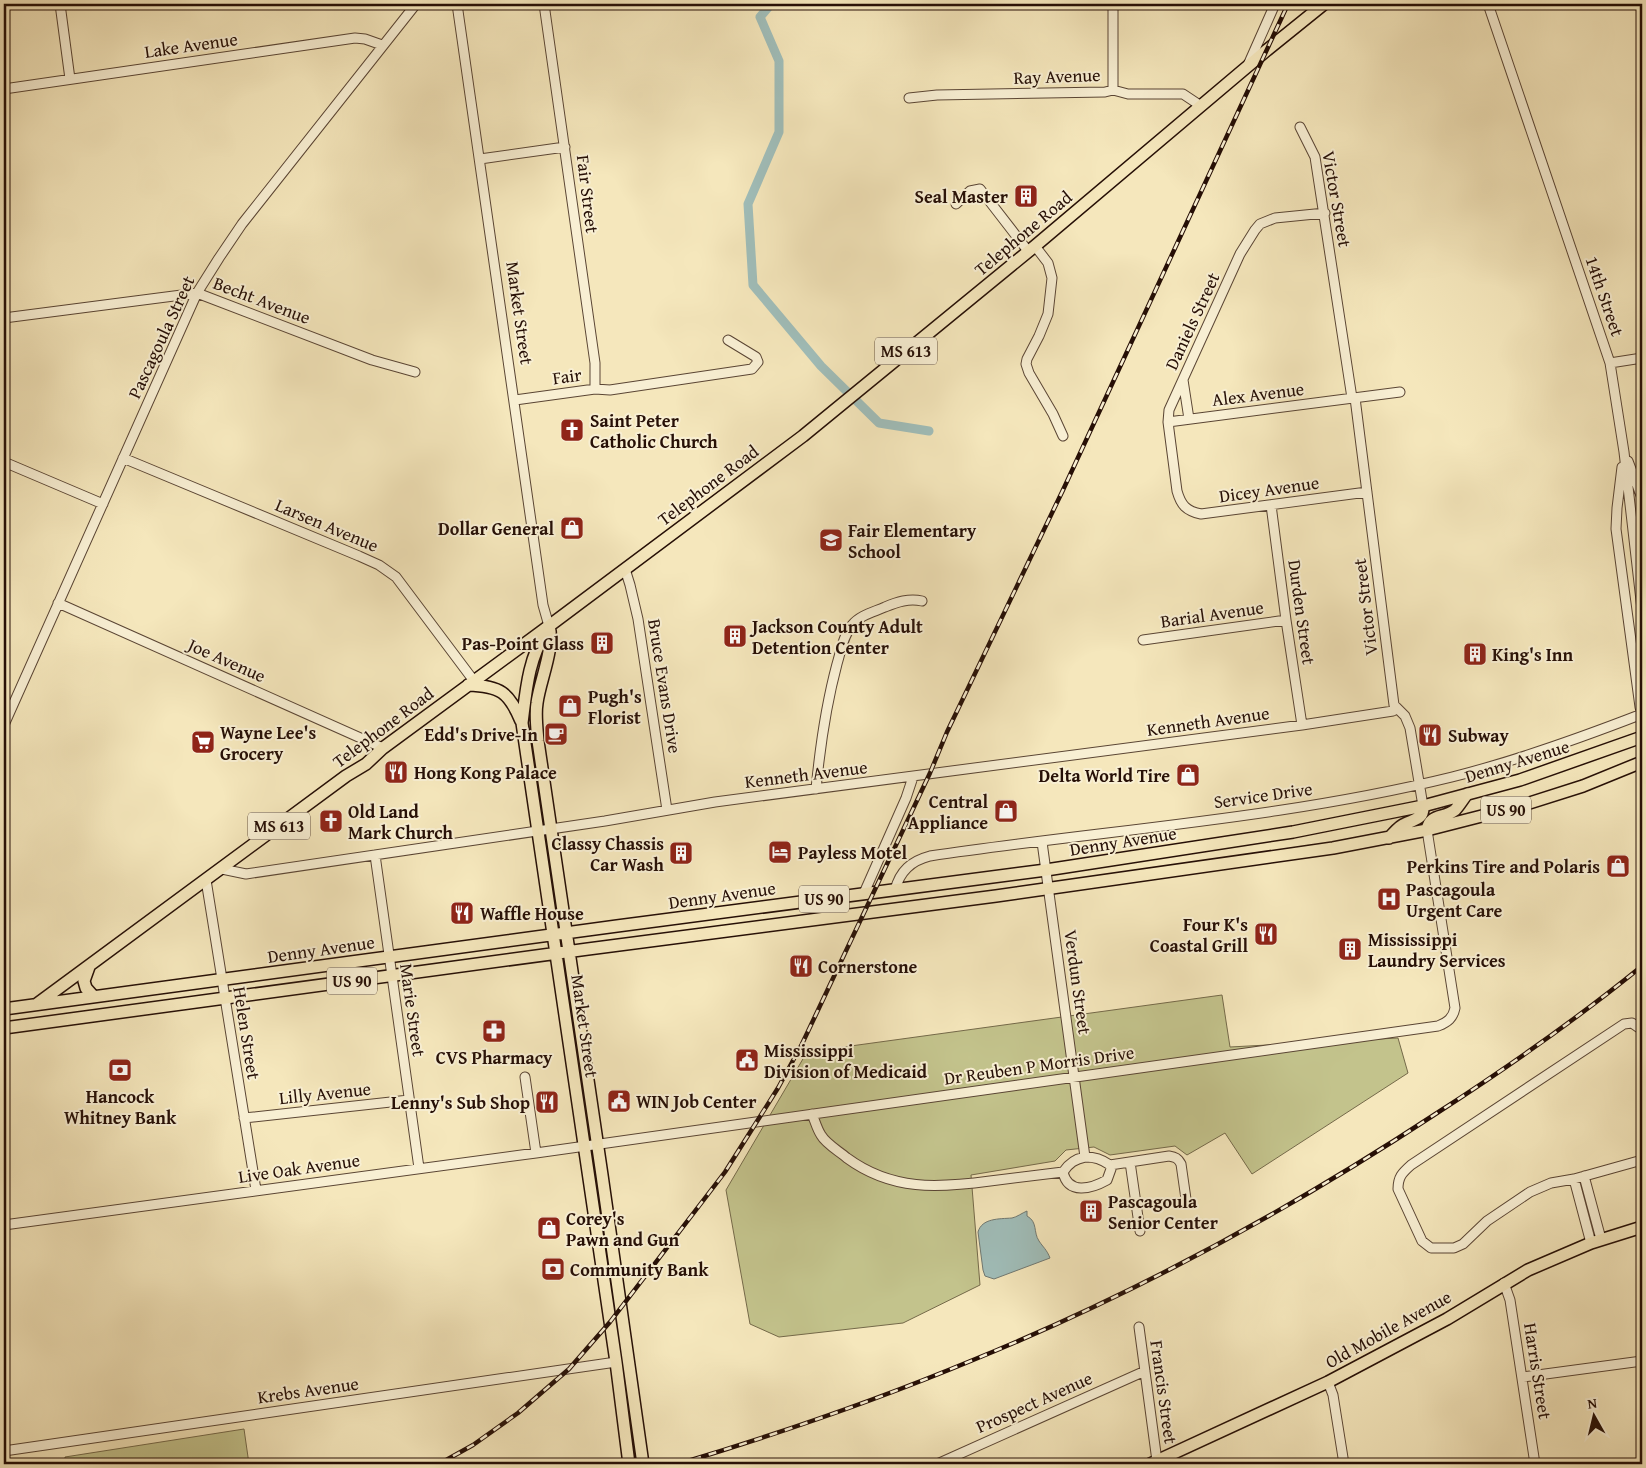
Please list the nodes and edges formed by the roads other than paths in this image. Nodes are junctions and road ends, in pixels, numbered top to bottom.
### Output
1 (60, 4) edge
2 (416, 4) edge
3 (457, 4) edge
4 (544, 4) edge
5 (1114, 4) edge
6 (1275, 4) edge
7 (1324, 4) edge
8 (1488, 4) edge
9 (382, 45) junction
10 (1247, 68) junction
11 (70, 79) junction
12 (4, 89) edge
13 (1113, 90) junction
14 (909, 98) dead end
15 (1201, 106) junction
16 (1300, 127) dead end
17 (565, 147) junction
18 (480, 159) junction
19 (956, 204) dead end
20 (1325, 213) junction
21 (1032, 249) junction
22 (197, 293) junction
23 (4, 318) edge
24 (728, 340) dead end
25 (1642, 358) edge
26 (1610, 363) junction
27 (415, 372) dead end
28 (1183, 380) junction
29 (595, 389) junction
30 (1400, 392) dead end
31 (1353, 398) junction
32 (515, 400) junction
33 (1189, 419) junction
34 (1168, 422) junction
35 (1063, 436) dead end
36 (1624, 452) junction
37 (123, 458) junction
38 (4, 462) edge
39 (1367, 492) junction
40 (1642, 498) edge
41 (1180, 501) joint
42 (103, 504) junction
43 (1270, 505) junction
44 (625, 569) junction
45 (922, 601) dead end
46 (58, 603) junction
47 (1642, 609) edge
48 (1286, 620) junction
49 (549, 626) junction
50 (1143, 640) dead end
51 (471, 683) junction
52 (1396, 709) junction
53 (1642, 714) edge
54 (522, 723) junction
55 (4, 725) edge
56 (1302, 725) junction
57 (1642, 737) edge
58 (384, 748) junction
59 (1642, 762) edge
60 (912, 777) junction
61 (1419, 785) junction
62 (816, 789) junction
63 (1468, 794) junction
64 (1423, 806) junction
65 (667, 810) junction
66 (550, 829) junction
67 (1427, 830) junction
68 (537, 831) junction
69 (1388, 838) junction
70 (1042, 842) junction
71 (375, 855) junction
72 (222, 869) junction
73 (1046, 870) junction
74 (206, 880) junction
75 (1049, 889) junction
76 (895, 890) junction
77 (864, 894) junction
78 (566, 933) junction
79 (553, 935) junction
80 (569, 952) junction
81 (556, 953) junction
82 (389, 957) junction
83 (89, 966) junction
84 (392, 975) junction
85 (222, 980) junction
86 (94, 997) junction
87 (225, 998) junction
88 (36, 1005) junction
89 (4, 1010) edge
90 (4, 1028) edge
91 (1642, 1030) edge
92 (525, 1077) dead end
93 (1075, 1077) junction
94 (409, 1100) junction
95 (812, 1114) junction
96 (244, 1118) junction
97 (598, 1144) junction
98 (585, 1146) junction
99 (536, 1153) junction
100 (1085, 1157) junction
101 (1642, 1160) edge
102 (1130, 1162) junction
103 (1110, 1165) junction
104 (419, 1168) junction
105 (1063, 1172) junction
106 (1584, 1176) junction
107 (1574, 1179) junction
108 (256, 1190) junction
109 (1186, 1199) dead end
110 (4, 1225) edge
111 (1642, 1227) edge
112 (1140, 1231) dead end
113 (1596, 1241) junction
114 (1504, 1283) junction
115 (1139, 1327) dead end
116 (1642, 1361) edge
117 (616, 1362) junction
118 (1145, 1371) junction
119 (1523, 1377) junction
120 (1328, 1382) junction
121 (4, 1450) edge
122 (1154, 1463) edge
123 (629, 1464) edge
124 (643, 1464) edge
125 (937, 1464) edge
126 (1344, 1464) edge
127 (1536, 1464) edge

1 - 11 street
2 - 9 street, Pascagoula Street
3 - 18 street, Market Street
4 - 17 street, Fair Street
5 - 13 street
6 - 10 street
7 - 10 main road, Telephone Road / MS 613
8 - 26 street, 14th Street
9 - 11 street, Lake Avenue
9 - 22 street, Pascagoula Street
10 - 15 main road, Telephone Road / MS 613
11 - 12 street, Lake Avenue
13 - 14 street, Ray Avenue
13 - 15 street, Ray Avenue
15 - 21 main road, Telephone Road / MS 613
16 - 20 street, Victor Street
17 - 18 street
17 - 29 street, Fair Street
18 - 32 street, Market Street
19 - 21 street
20 - 28 street, Daniels Street
20 - 31 street, Victor Street
21 - 35 street
21 - 44 main road, Telephone Road / MS 613
22 - 23 street, Becht Avenue
22 - 27 street, Becht Avenue
22 - 37 street, Pascagoula Street
24 - 29 street, Fair
25 - 26 street
26 - 36 street, 14th Street
28 - 33 street
28 - 34 street, Daniels Street
29 - 32 street, Fair
30 - 31 street, Alex Avenue
31 - 33 street, Alex Avenue
31 - 39 street, Victor Street
32 - 49 street, Market Street
33 - 34 street, Alex Avenue
34 - 41 street, Daniels Street
36 - 40 street
36 - 47 street, 14th Street
36 - 53 street
37 - 42 street, Pascagoula Street
37 - 51 street, Larsen Avenue
38 - 42 street
39 - 43 street, Dicey Avenue
39 - 52 street, Victor Street
41 - 43 street, Dicey Avenue
42 - 46 street, Pascagoula Street
43 - 48 street, Durden Street
44 - 49 main road, Telephone Road / MS 613
44 - 65 street, Bruce Evans Drive
45 - 62 street
46 - 55 street, Pascagoula Street
46 - 58 street, Joe Avenue
48 - 50 street, Barial Avenue
48 - 56 street, Durden Street
49 - 51 main road, Telephone Road / MS 613
49 - 54 main road, Market Street
49 - 66 main road, Market Street
51 - 54 main road
51 - 58 main road, Telephone Road / MS 613
52 - 56 street, Kenneth Avenue
52 - 61 street, Victor Street
53 - 61 street, Service Drive
54 - 68 main road, Market Street
56 - 60 street, Kenneth Avenue
57 - 63 main road, Denny Avenue / US 90
58 - 72 main road, Telephone Road / MS 613
59 - 67 main road, Denny Avenue / US 90
60 - 62 street, Kenneth Avenue
60 - 77 street
61 - 64 street, Victor Street
61 - 70 street, Service Drive
62 - 65 street, Kenneth Avenue
63 - 64 main road, Denny Avenue / US 90
63 - 67 main road
64 - 69 main road
64 - 73 main road, Denny Avenue / US 90
65 - 66 street, Kenneth Avenue
66 - 68 street, Kenneth Avenue
66 - 78 main road, Market Street
67 - 69 main road, Denny Avenue / US 90
67 - 93 street, Dr Reuben P Morris Drive
68 - 71 street, Kenneth Avenue
68 - 79 main road, Market Street
69 - 75 main road, Denny Avenue / US 90
70 - 73 street, Verdun Street
70 - 76 street, Service Drive
71 - 72 street, Kenneth Avenue
71 - 82 street, Marie Street
72 - 74 main road, Telephone Road / MS 613
73 - 75 street, Verdun Street
73 - 76 main road, Denny Avenue / US 90
74 - 83 main road, Telephone Road / MS 613
74 - 85 street, Helen Street
75 - 80 main road, Denny Avenue / US 90
75 - 93 street, Verdun Street
76 - 77 main road, Denny Avenue / US 90
77 - 78 main road, Denny Avenue / US 90
78 - 79 main road, Denny Avenue / US 90
78 - 80 main road, Market Street
79 - 81 main road, Market Street
79 - 82 main road, Denny Avenue / US 90
80 - 81 main road, Denny Avenue / US 90
80 - 97 main road, Market Street
81 - 84 main road, Denny Avenue / US 90
81 - 98 main road, Market Street
82 - 84 street, Marie Street
82 - 85 main road, Denny Avenue / US 90
83 - 86 main road
83 - 88 main road, Telephone Road / MS 613
84 - 87 main road, Denny Avenue / US 90
84 - 94 street, Marie Street
85 - 86 main road, Denny Avenue / US 90
85 - 87 street, Helen Street
86 - 88 main road, Denny Avenue / US 90
87 - 90 main road, Denny Avenue / US 90
87 - 96 street, Helen Street
88 - 89 main road, Denny Avenue / US 90
91 - 107 street
92 - 99 street
93 - 95 street, Dr Reuben P Morris Drive
93 - 100 street, Verdun Street
94 - 96 street, Lilly Avenue
94 - 104 street, Marie Street
95 - 97 street, Dr Reuben P Morris Drive
95 - 105 street
96 - 108 street, Helen Street
97 - 98 street, Live Oak Avenue
97 - 124 main road, Market Street
98 - 99 street, Live Oak Avenue
98 - 117 main road, Market Street
99 - 104 street, Live Oak Avenue
100 - 103 street
100 - 105 street
101 - 106 street
102 - 103 street
102 - 109 street
102 - 112 street
103 - 105 street
104 - 108 street, Live Oak Avenue
106 - 107 street
106 - 113 street
107 - 113 street
108 - 110 street, Live Oak Avenue
111 - 113 main road, Old Mobile Avenue
113 - 114 main road, Old Mobile Avenue
114 - 119 street, Harris Street
114 - 120 main road, Old Mobile Avenue
115 - 118 street, Francis Street
116 - 119 street
117 - 121 street, Krebs Avenue
117 - 123 main road, Market Street
118 - 122 street, Francis Street
118 - 125 street, Prospect Avenue
119 - 127 street, Harris Street
120 - 122 main road, Old Mobile Avenue
120 - 126 street

